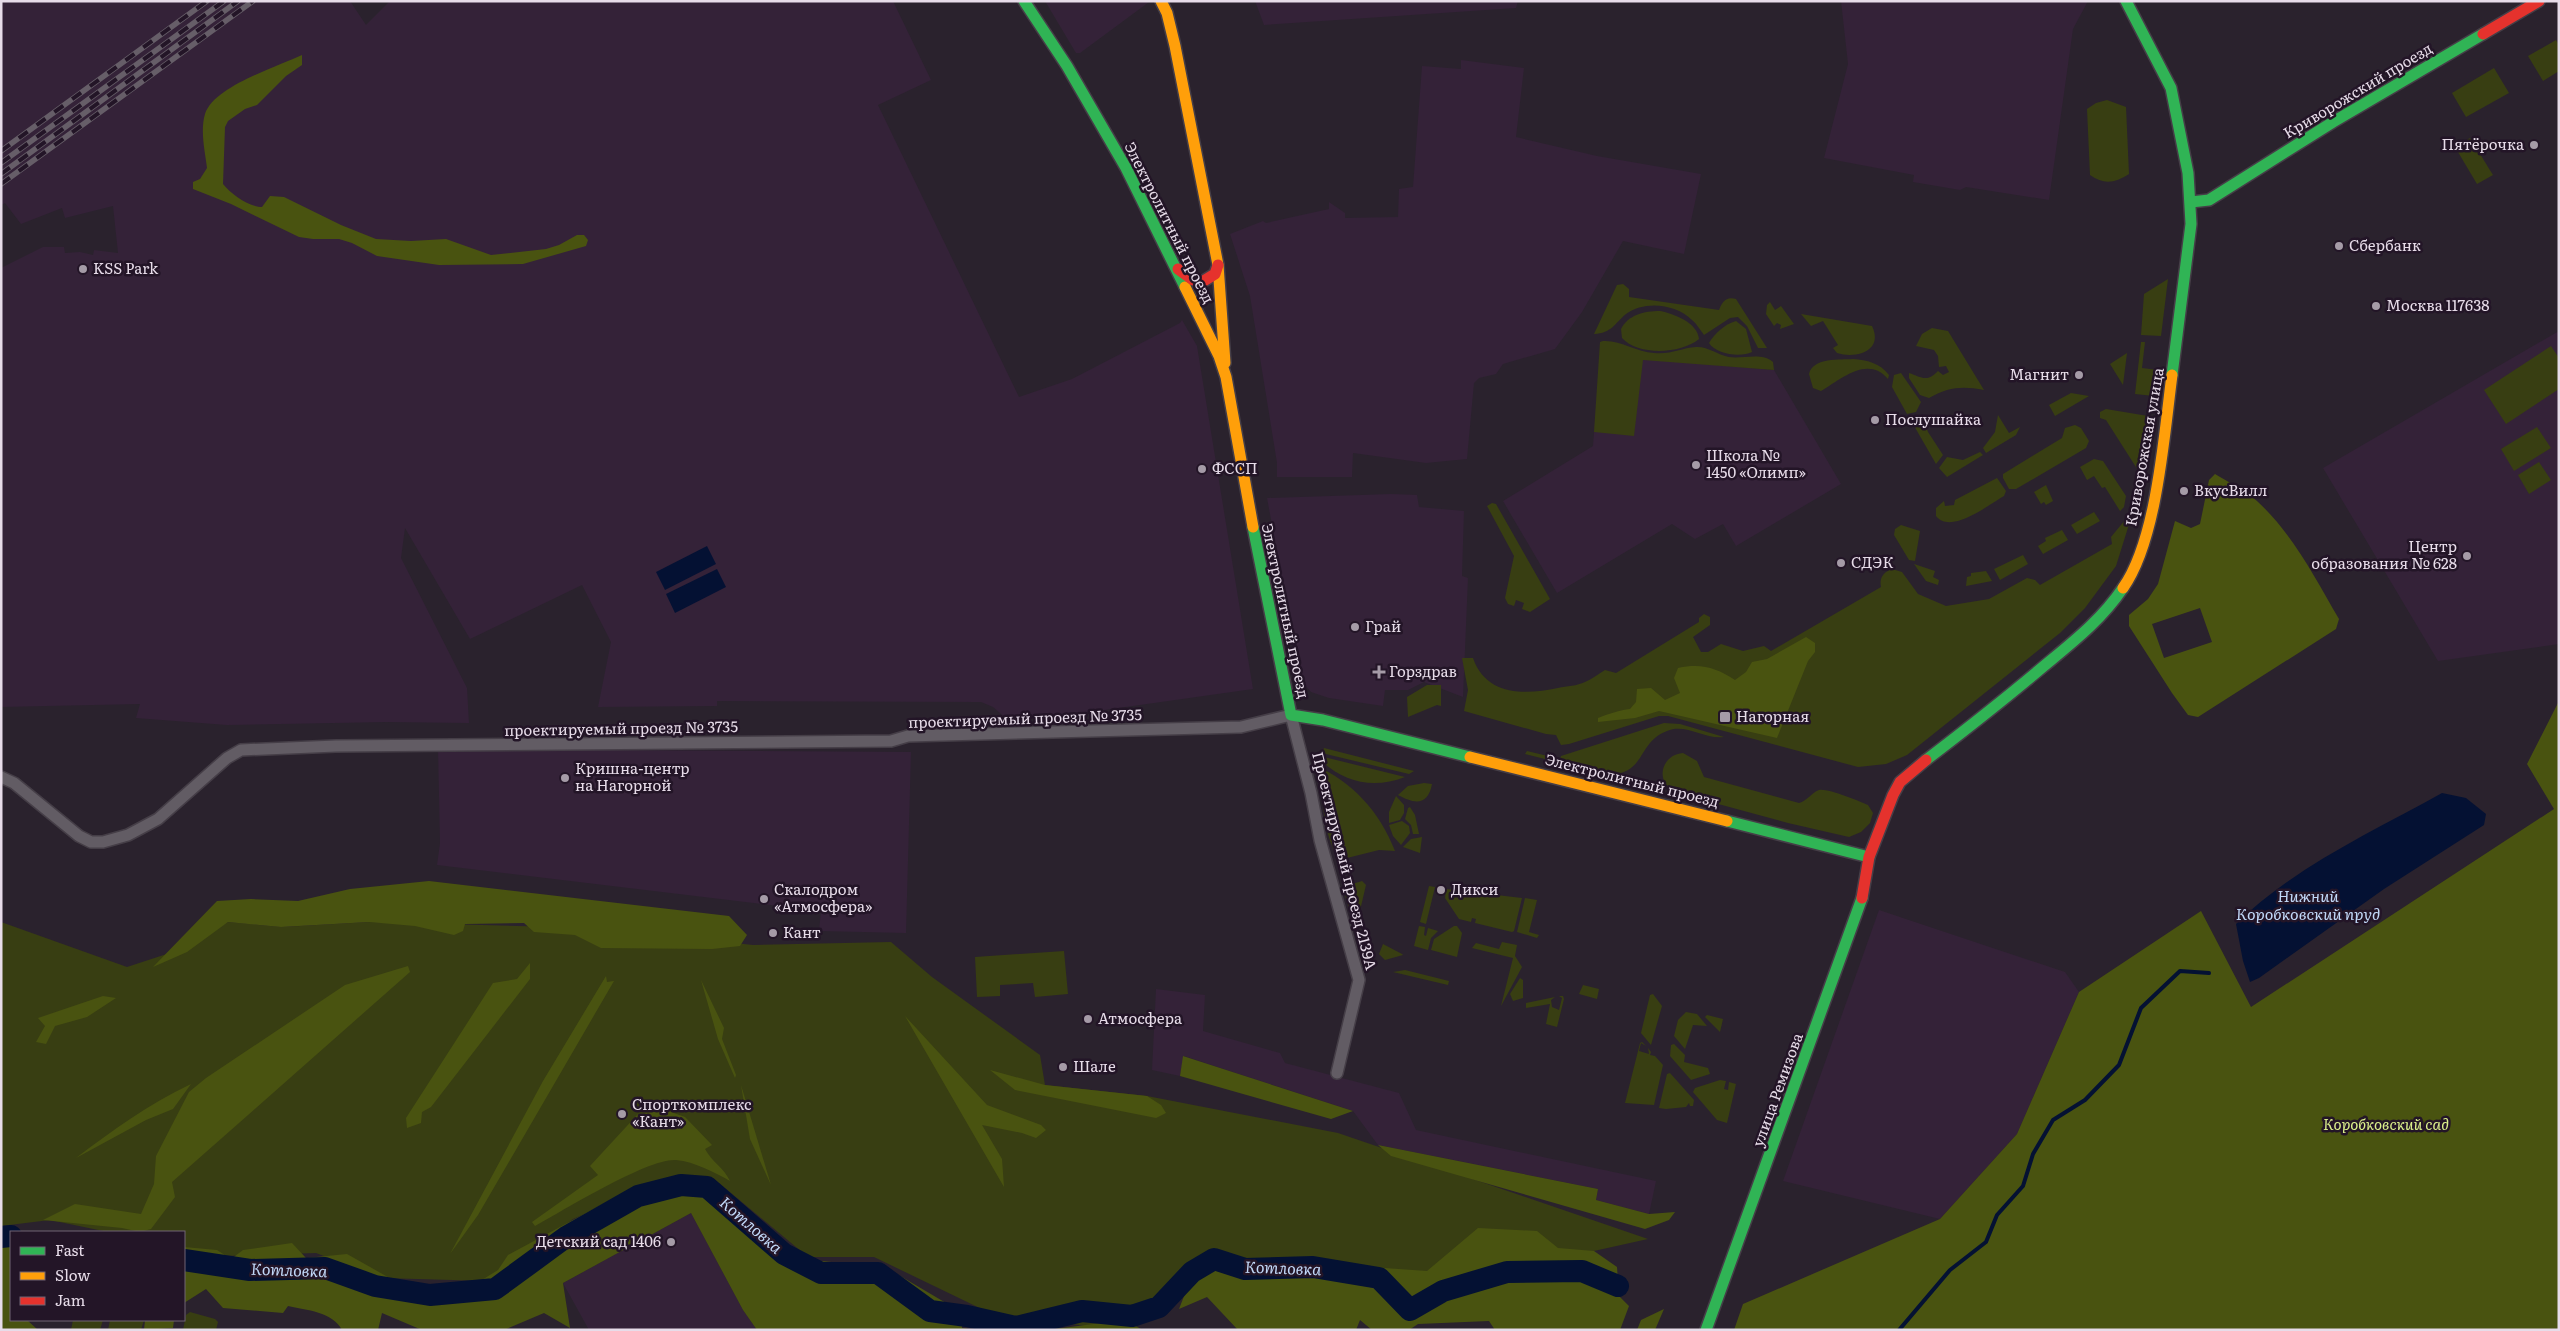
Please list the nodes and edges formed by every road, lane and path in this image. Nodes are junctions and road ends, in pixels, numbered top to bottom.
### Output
1 (1024, 1) edge
2 (1161, 1) edge
3 (2126, 1) edge
4 (2539, 1) edge
5 (2190, 202) junction
6 (1173, 264) junction
7 (1218, 265) junction
8 (1226, 377) junction
9 (1292, 715) junction
10 (1, 777) edge
11 (1869, 857) junction
12 (1337, 1073) dead end
13 (1706, 1330) edge

1 - 6 street, Электролитный проезд
2 - 7 street
3 - 5 street, Криворожская улица
4 - 5 street, Криворожский проезд
5 - 11 street, Криворожская улица
6 - 7 street
6 - 8 street, Электролитный проезд
7 - 8 street
8 - 9 street, Электролитный проезд
9 - 10 street, проектируемый проезд № 3735
9 - 11 street, Электролитный проезд
9 - 12 street, Проектируемый проезд 2139А
11 - 13 street, улица Ремизова

